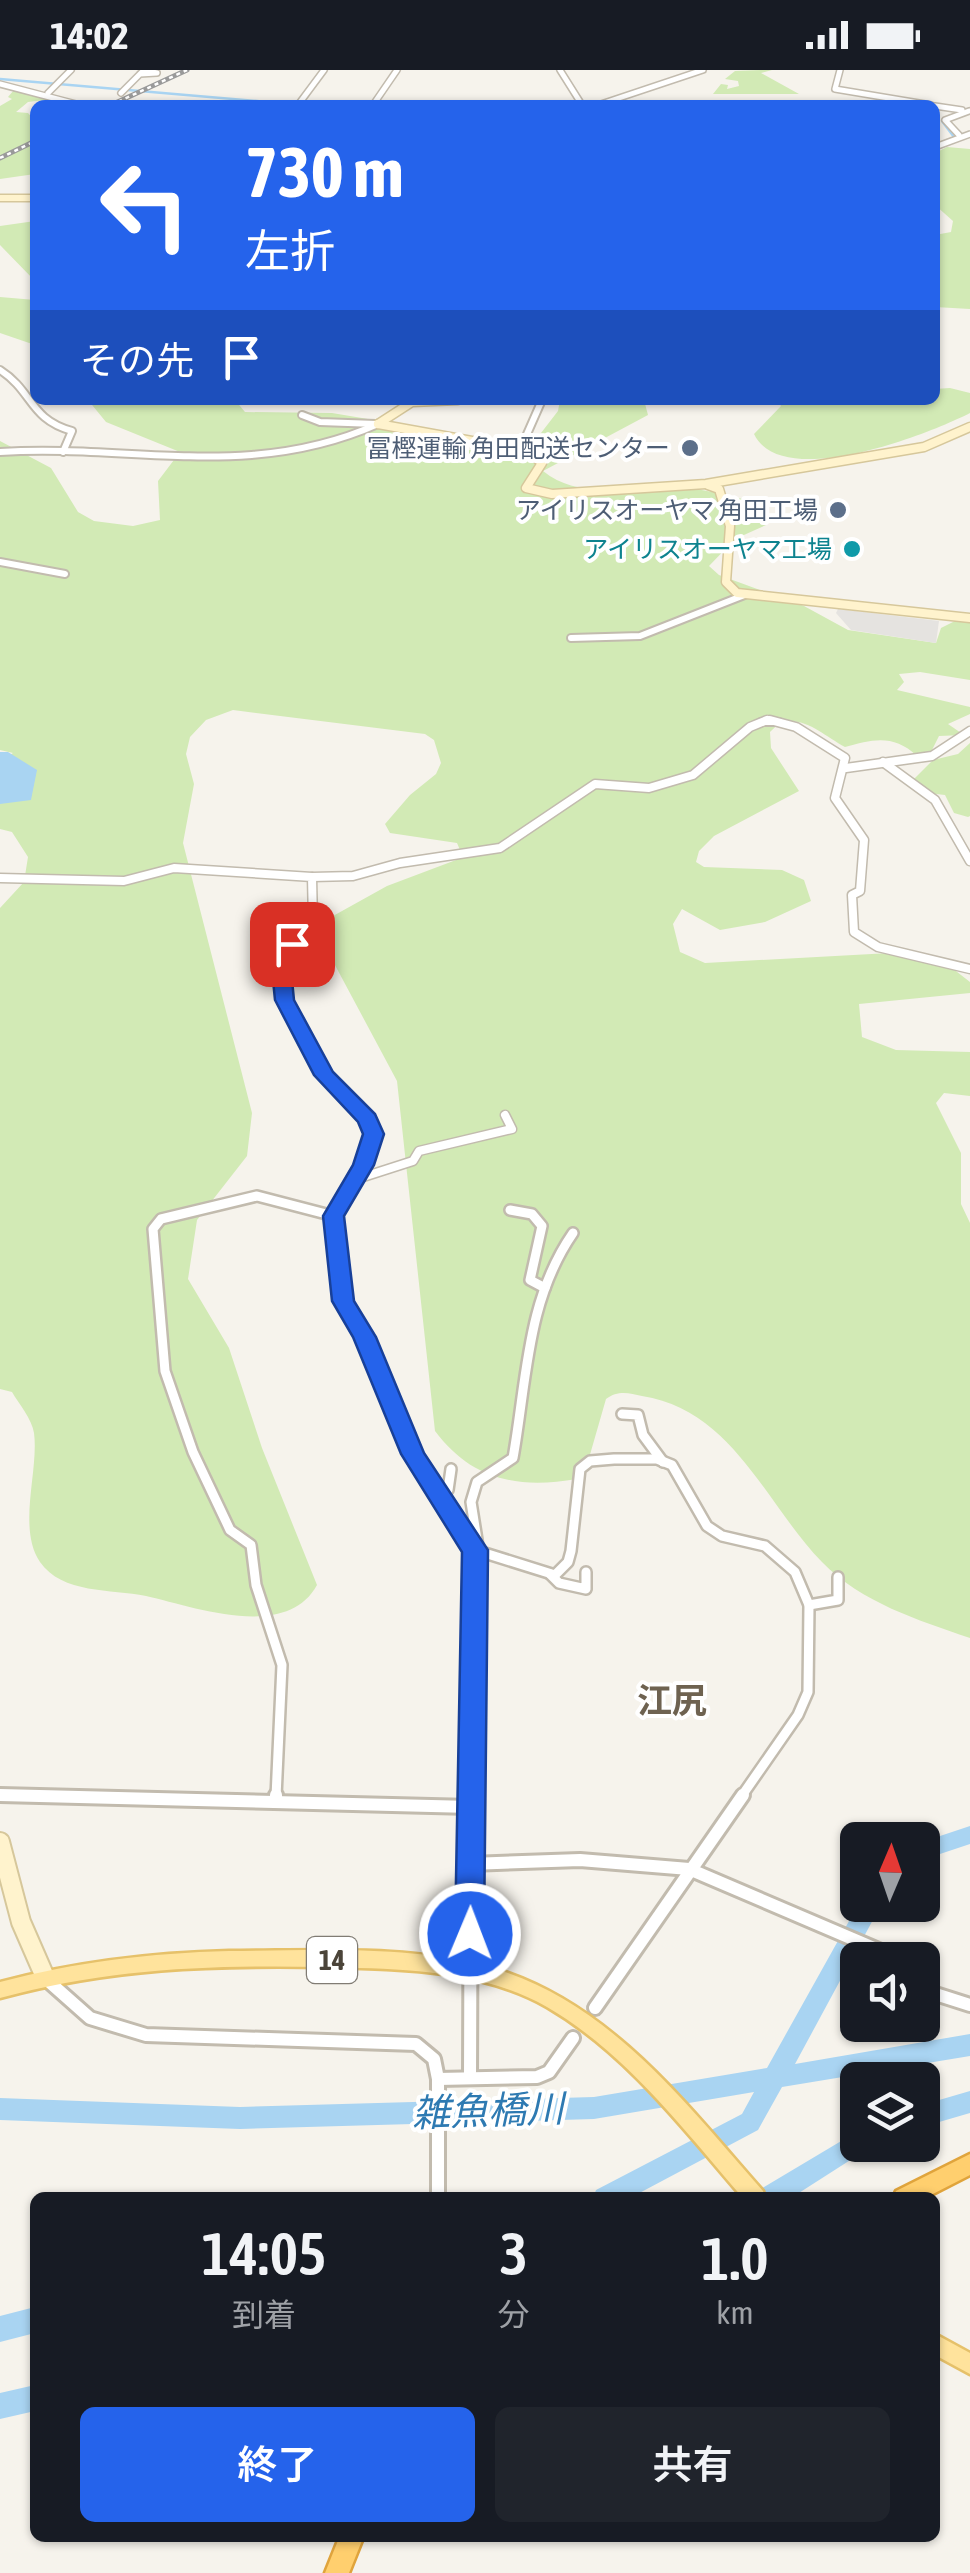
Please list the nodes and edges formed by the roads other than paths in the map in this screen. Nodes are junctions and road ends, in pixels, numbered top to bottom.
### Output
1 (71, 70) edge
2 (324, 70) edge
3 (397, 70) edge
4 (560, 70) edge
5 (702, 70) edge
6 (840, 70) edge
7 (142, 71) edge
8 (0, 84) edge
9 (56, 84) joint
10 (122, 91) dead end
11 (48, 92) junction
12 (68, 100) edge
13 (302, 100) edge
14 (376, 100) edge
15 (579, 100) edge
16 (613, 100) edge
17 (900, 100) edge
18 (940, 106) edge
19 (970, 111) edge
20 (970, 134) edge
21 (959, 135) junction
22 (940, 144) edge
23 (0, 198) edge
24 (30, 198) edge
25 (0, 370) edge
26 (30, 404) edge
27 (30, 405) edge
28 (407, 405) edge
29 (540, 405) edge
30 (302, 414) dead end
31 (378, 424) junction
32 (970, 427) edge
33 (520, 450) junction
34 (0, 452) edge
35 (63, 452) junction
36 (706, 484) junction
37 (0, 562) edge
38 (65, 574) dead end
39 (747, 594) junction
40 (970, 618) edge
41 (571, 638) dead end
42 (970, 731) edge
43 (883, 762) junction
44 (846, 768) junction
45 (970, 861) edge
46 (312, 876) junction
47 (0, 878) edge
48 (970, 969) edge
49 (505, 1115) dead end
50 (433, 1132) dead end
51 (438, 1146) junction
52 (356, 1179) junction
53 (510, 1210) dead end
54 (334, 1216) junction
55 (573, 1233) dead end
56 (546, 1288) junction
57 (622, 1414) dead end
58 (662, 1462) junction
59 (451, 1470) dead end
60 (438, 1498) junction
61 (475, 1550) junction
62 (586, 1572) dead end
63 (550, 1574) junction
64 (838, 1578) dead end
65 (808, 1605) junction
66 (0, 1795) edge
67 (276, 1801) junction
68 (471, 1807) junction
69 (0, 1842) edge
70 (470, 1864) junction
71 (689, 1869) junction
72 (816, 1922) joint
73 (862, 1942) edge
74 (469, 1968) junction
75 (44, 1977) junction
76 (0, 1990) edge
77 (940, 1995) edge
78 (970, 2004) edge
79 (595, 2008) dead end
80 (572, 2038) dead end
81 (470, 2078) junction
82 (438, 2081) junction
83 (970, 2164) edge
84 (438, 2192) edge
85 (751, 2192) edge
86 (915, 2192) edge
87 (940, 2347) edge
88 (970, 2364) edge
89 (350, 2542) edge
90 (338, 2573) edge

1 - 9 street
2 - 13 street
3 - 14 street
4 - 15 street
5 - 16 street
6 - 17 street
7 - 10 street
8 - 11 street
9 - 11 street
11 - 12 street
18 - 19 street
19 - 21 street
20 - 21 street
21 - 22 street
23 - 24 street
25 - 26 street
27 - 35 street
28 - 31 street
29 - 33 street
30 - 31 street
31 - 33 street
31 - 35 street
32 - 36 street
33 - 36 street
34 - 35 street
36 - 39 street
37 - 38 street
39 - 40 street
39 - 41 street
42 - 43 street
43 - 44 street
43 - 45 street
44 - 46 street
44 - 48 street
46 - 47 street
46 - 52 street
49 - 51 street
50 - 51 street
51 - 52 street
52 - 54 street
53 - 56 street
54 - 60 street
54 - 67 street
55 - 56 street
56 - 61 street
57 - 58 street
58 - 63 street
58 - 65 street
59 - 60 street
60 - 61 street
61 - 63 street
61 - 68 street
62 - 63 street
64 - 65 street
65 - 71 street
66 - 67 street
67 - 68 street
68 - 70 street
69 - 75 street
70 - 71 street
70 - 74 street
71 - 72 street
71 - 79 street
72 - 73 street
74 - 75 main road, 14
74 - 81 street
74 - 85 main road, 14
75 - 76 main road, 14
75 - 82 street
77 - 78 street
80 - 81 street
81 - 82 street
82 - 84 street
83 - 86 highway
87 - 88 main road
89 - 90 highway

